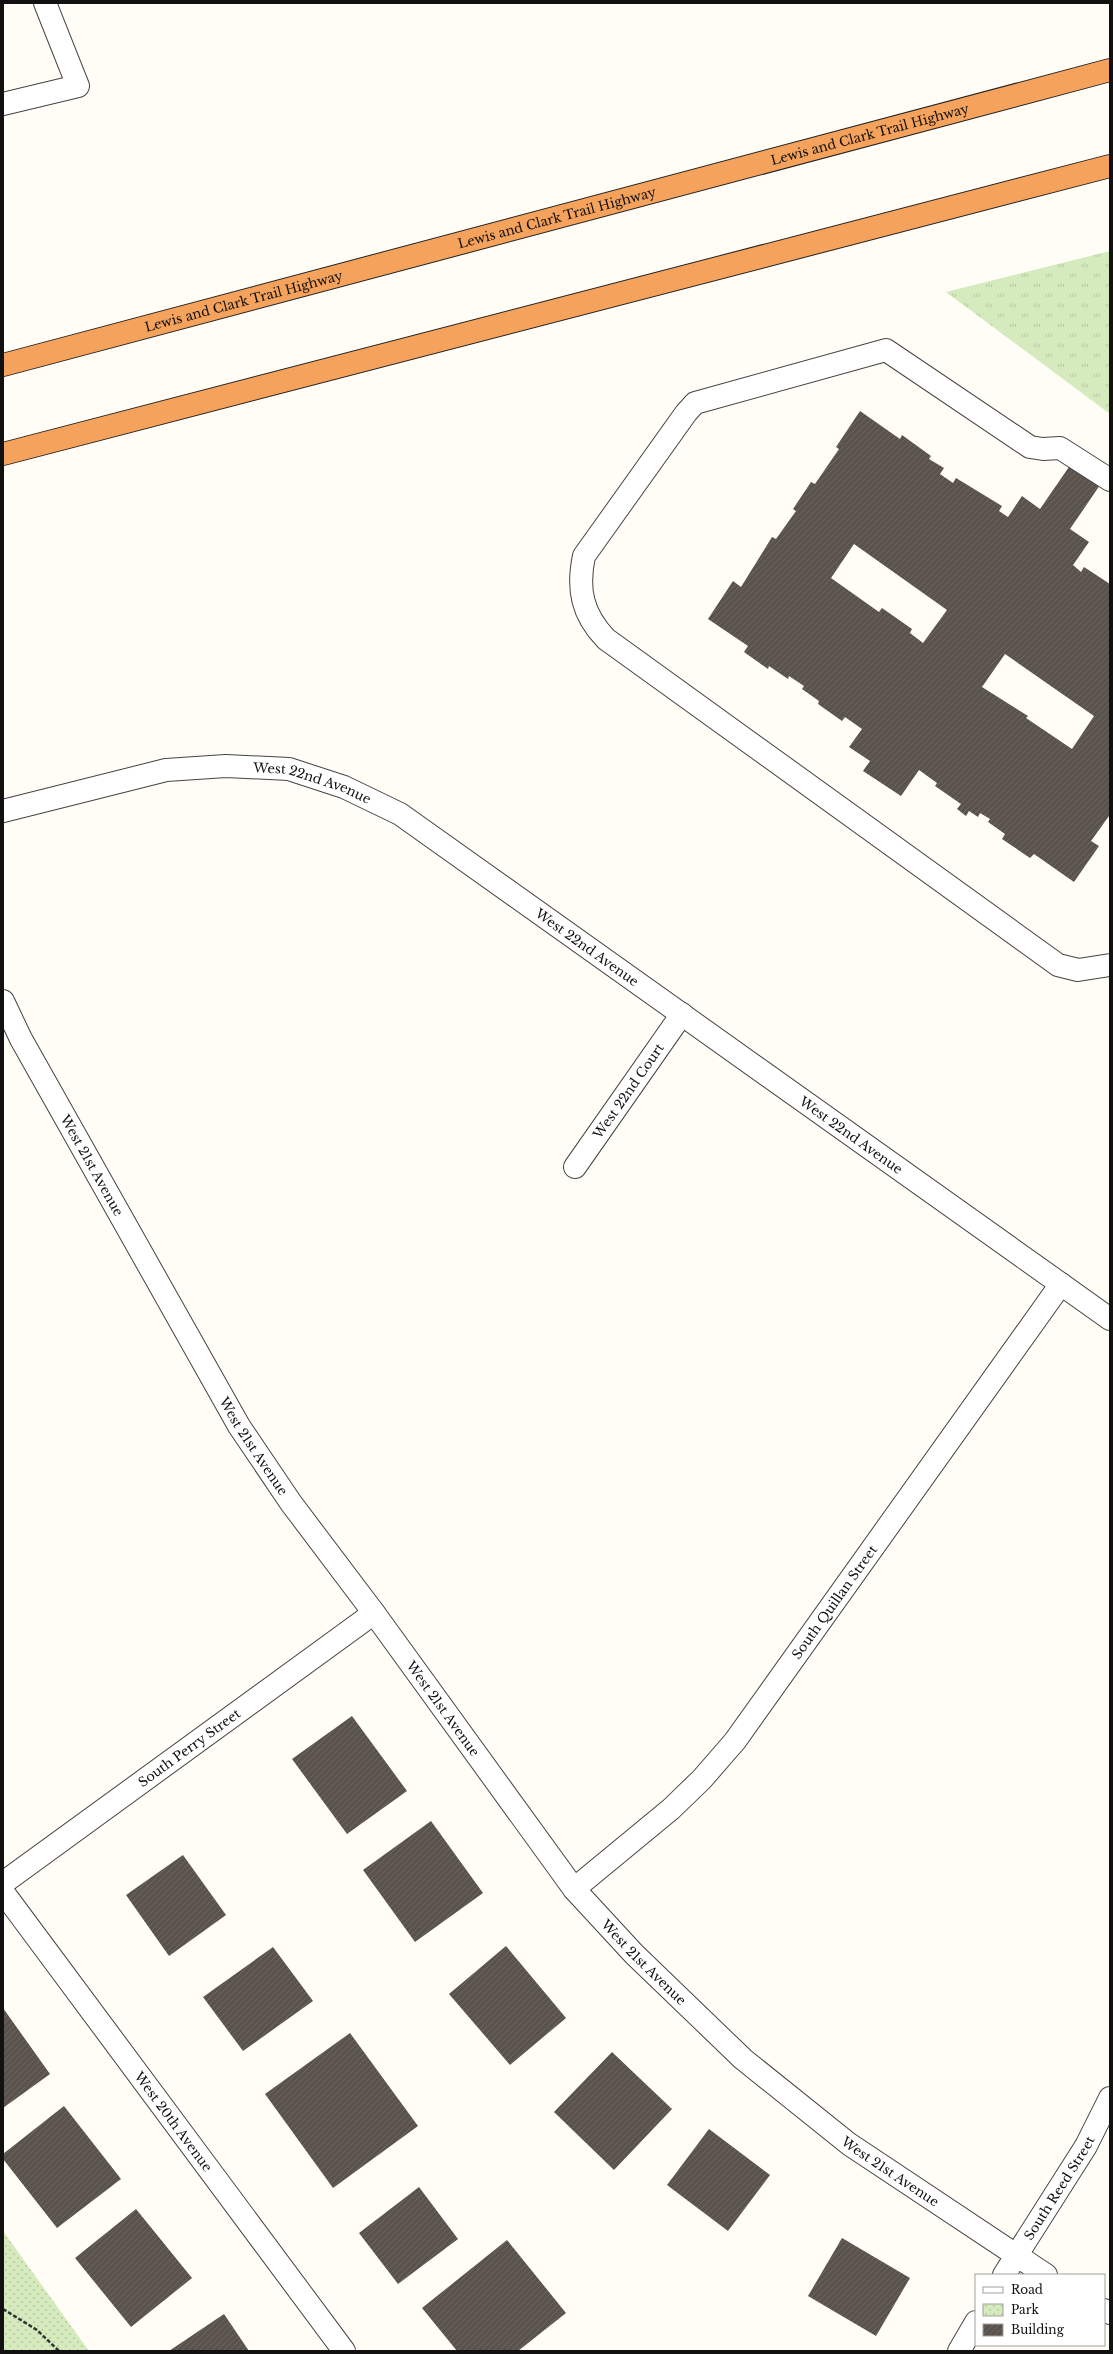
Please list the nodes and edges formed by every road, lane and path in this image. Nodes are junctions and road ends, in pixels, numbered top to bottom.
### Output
1 (45, 3) edge
2 (1110, 70) edge
3 (3, 104) edge
4 (1110, 166) edge
5 (3, 365) edge
6 (3, 454) edge
7 (1110, 480) edge
8 (3, 811) edge
9 (1110, 965) edge
10 (3, 1001) edge
11 (682, 1014) junction
12 (575, 1167) dead end
13 (1061, 1284) junction
14 (1110, 1319) edge
15 (374, 1613) junction
16 (3, 1882) edge
17 (574, 1889) junction
18 (3, 1892) edge
19 (1110, 2098) edge
20 (1015, 2256) junction
21 (1005, 2274) edge
22 (1044, 2274) edge
23 (3, 2309) edge
24 (975, 2324) edge
25 (59, 2351) edge
26 (344, 2351) edge
27 (959, 2351) edge

1 - 3 street
2 - 5 highway, Lewis and Clark Trail Highway
4 - 6 highway
7 - 9 street
8 - 11 street, West 22nd Avenue
10 - 15 street, West 21st Avenue
11 - 12 street, West 22nd Court
11 - 13 street, West 22nd Avenue
13 - 14 street, West 22nd Avenue
13 - 17 street, South Quillan Street
15 - 16 street, South Perry Street
15 - 17 street, West 21st Avenue
17 - 20 street, West 21st Avenue
18 - 26 street, West 20th Avenue
19 - 20 street, South Reed Street
20 - 21 street, South Reed Street
20 - 22 street, West 21st Avenue
23 - 25 path
24 - 27 street

